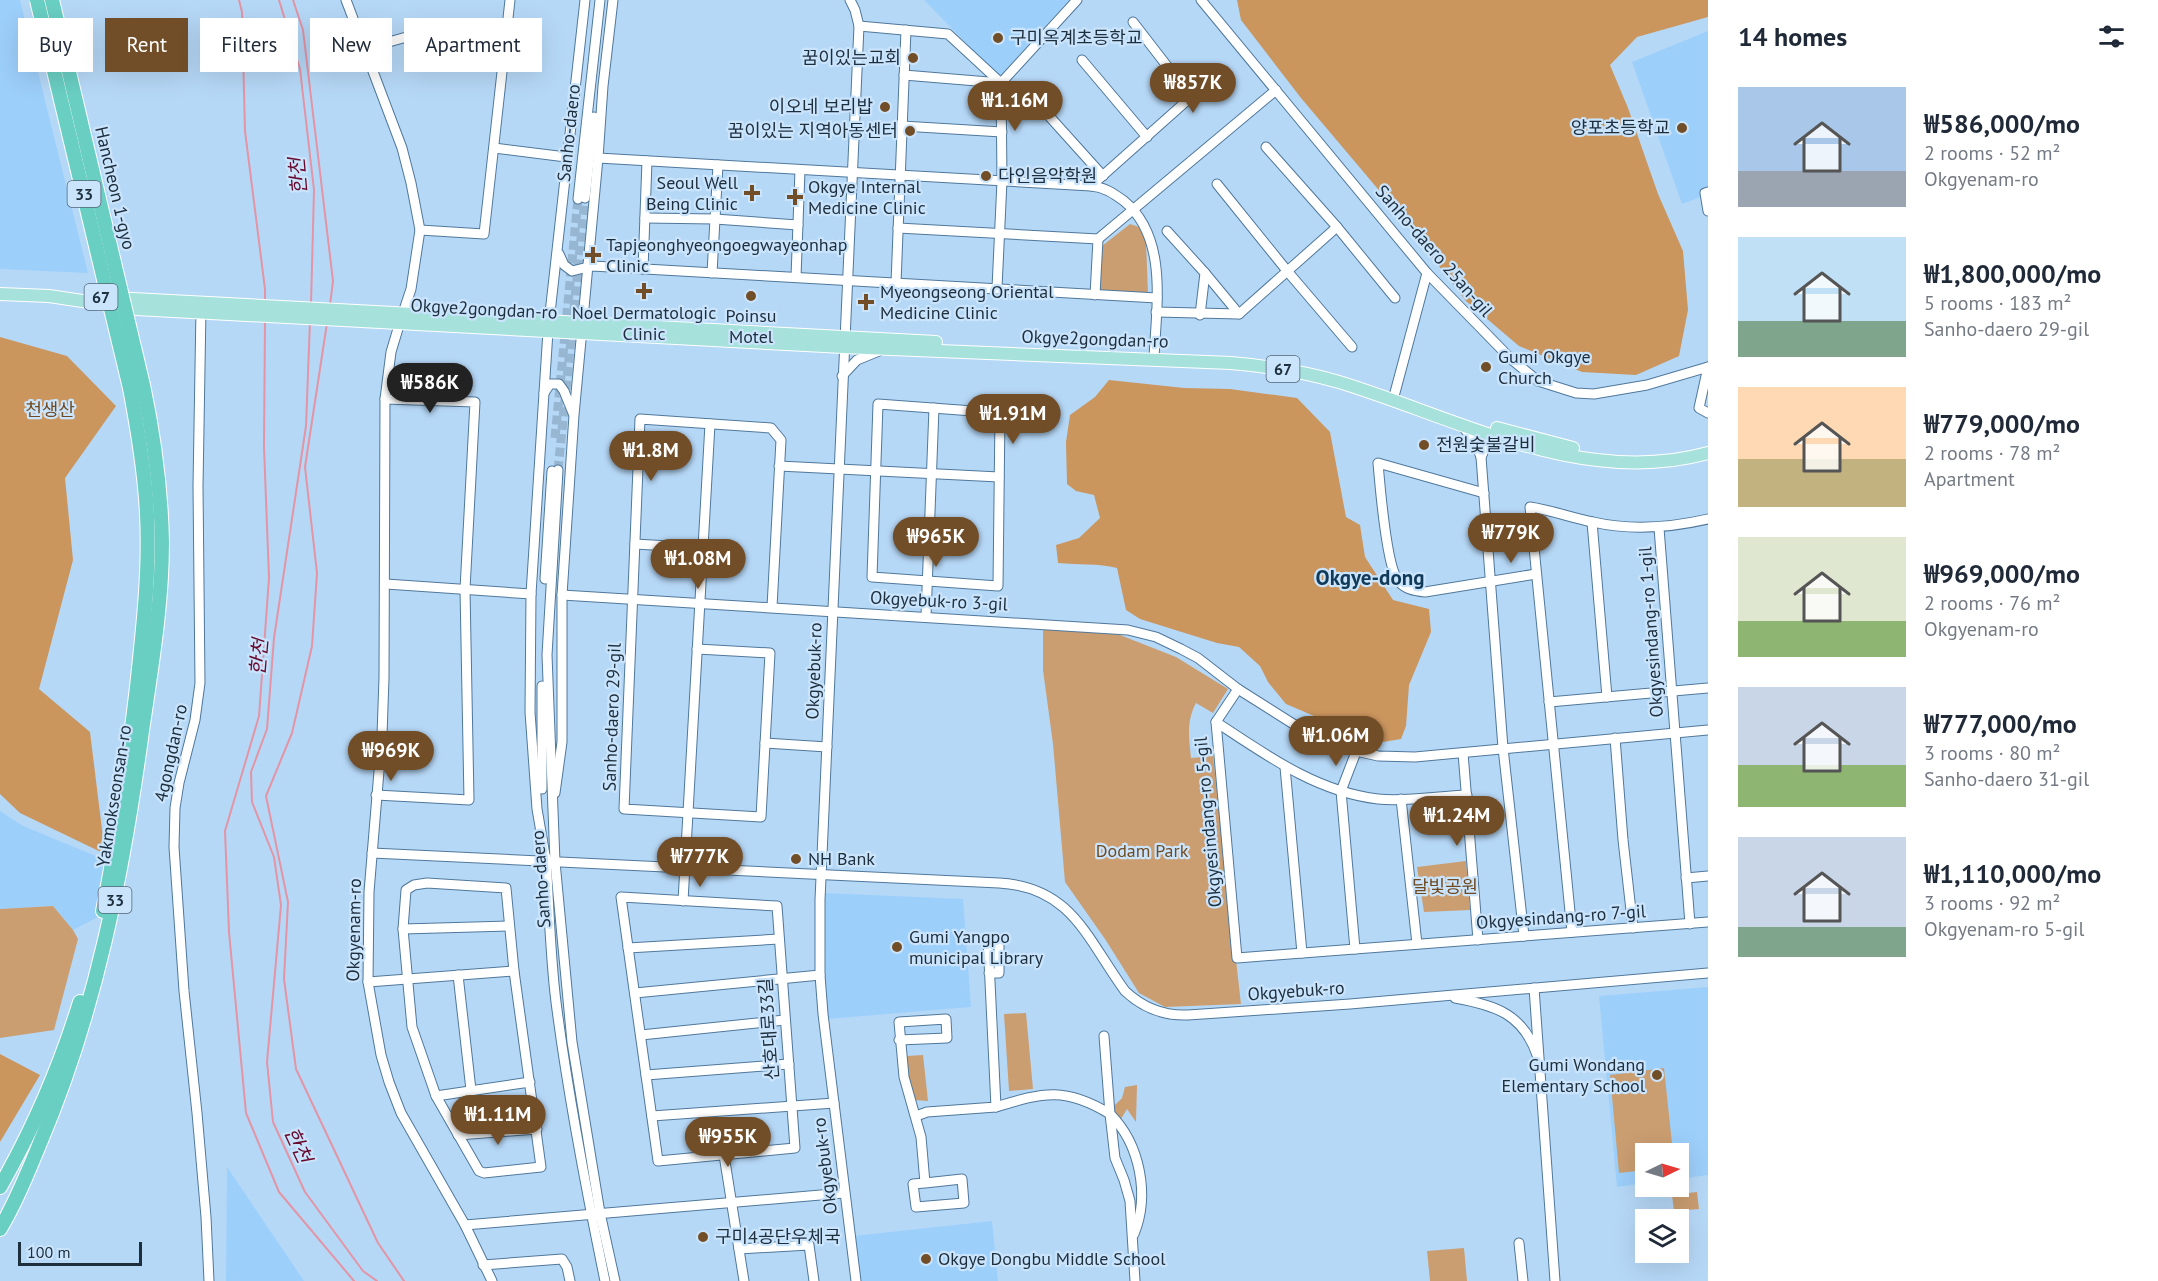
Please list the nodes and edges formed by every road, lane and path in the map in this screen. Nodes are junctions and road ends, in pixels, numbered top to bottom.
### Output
1 (37, 0) edge
2 (52, 0) edge
3 (346, 0) edge
4 (510, 0) edge
5 (585, 0) edge
6 (600, 0) edge
7 (607, 0) edge
8 (613, 0) edge
9 (850, 0) edge
10 (1077, 0) edge
11 (1201, 0) edge
12 (353, 18) edge
13 (508, 18) edge
14 (1133, 21) dead end
15 (859, 26) junction
16 (906, 30) junction
17 (1082, 60) dead end
18 (373, 72) edge
19 (502, 72) edge
20 (904, 75) junction
21 (1001, 83) junction
22 (1276, 90) junction
23 (1032, 96) dead end
24 (902, 126) junction
25 (1002, 132) junction
26 (1147, 136) junction
27 (1266, 147) dead end
28 (494, 148) junction
29 (566, 157) junction
30 (598, 158) junction
31 (647, 161) junction
32 (718, 165) junction
33 (800, 170) junction
34 (852, 173) junction
35 (900, 176) junction
36 (1103, 176) junction
37 (1002, 181) junction
38 (1217, 184) dead end
39 (1090, 186) junction
40 (1707, 192) edge
41 (1133, 209) junction
42 (1708, 211) edge
43 (645, 218) junction
44 (715, 219) junction
45 (798, 225) junction
46 (1337, 227) junction
47 (898, 228) junction
48 (420, 230) junction
49 (1167, 231) dead end
50 (1000, 233) junction
51 (1098, 239) junction
52 (558, 248) junction
53 (588, 265) junction
54 (643, 268) junction
55 (1288, 272) junction
56 (712, 273) junction
57 (1205, 273) junction
58 (1427, 273) junction
59 (796, 277) junction
60 (846, 280) junction
61 (896, 283) junction
62 (0, 287) edge
63 (997, 288) junction
64 (0, 294) edge
65 (1095, 295) junction
66 (1157, 298) junction
67 (1395, 298) dead end
68 (202, 307) junction
69 (1156, 312) junction
70 (1239, 314) junction
71 (1200, 315) junction
72 (401, 318) junction
73 (549, 326) junction
74 (582, 328) junction
75 (844, 342) junction
76 (1352, 347) dead end
77 (885, 349) junction
78 (1155, 356) junction
79 (1708, 367) edge
80 (842, 376) junction
81 (136, 387) junction
82 (543, 395) junction
83 (1394, 396) junction
84 (385, 399) junction
85 (934, 408) junction
86 (1708, 413) edge
87 (574, 415) junction
88 (1459, 423) junction
89 (710, 424) junction
90 (1505, 439) junction
91 (1708, 444) edge
92 (1708, 453) edge
93 (1481, 457) junction
94 (780, 466) junction
95 (838, 469) junction
96 (876, 471) junction
97 (932, 473) junction
98 (999, 477) junction
99 (1484, 493) junction
100 (1708, 519) edge
101 (1592, 522) junction
102 (1659, 528) junction
103 (635, 544) junction
104 (703, 548) junction
105 (1536, 574) junction
106 (927, 581) junction
107 (1491, 581) junction
108 (386, 584) junction
109 (465, 589) junction
110 (531, 594) junction
111 (562, 595) junction
112 (633, 599) junction
113 (700, 603) junction
114 (772, 607) junction
115 (833, 611) junction
116 (926, 616) junction
117 (697, 649) junction
118 (1708, 688) edge
119 (1238, 689) junction
120 (1672, 691) junction
121 (1607, 697) junction
122 (1549, 702) junction
123 (1216, 722) junction
124 (1708, 730) edge
125 (1675, 733) junction
126 (1615, 738) junction
127 (765, 743) junction
128 (1553, 743) junction
129 (827, 747) junction
130 (1503, 748) junction
131 (1356, 752) junction
132 (1463, 753) junction
133 (1285, 767) junction
134 (1341, 791) junction
135 (376, 795) junction
136 (1467, 795) junction
137 (1401, 799) junction
138 (552, 804) junction
139 (688, 813) junction
140 (372, 853) junction
141 (550, 862) junction
142 (685, 869) junction
143 (822, 875) junction
144 (1708, 876) edge
145 (1686, 878) junction
146 (683, 901) junction
147 (1708, 922) edge
148 (1690, 924) junction
149 (510, 926) junction
150 (1633, 928) junction
151 (403, 929) junction
152 (1572, 933) junction
153 (1524, 936) junction
154 (779, 939) junction
155 (1478, 940) junction
156 (1417, 944) junction
157 (628, 948) junction
158 (1355, 949) junction
159 (1302, 953) junction
160 (1237, 958) joint
161 (514, 971) junction
162 (1708, 973) edge
163 (989, 974) dead end
164 (458, 975) junction
165 (820, 975) junction
166 (408, 979) junction
167 (782, 980) junction
168 (368, 982) junction
169 (1534, 988) junction
170 (635, 993) junction
171 (1441, 996) junction
172 (785, 1020) junction
173 (641, 1035) junction
174 (1104, 1036) dead end
175 (899, 1041) junction
176 (67, 1058) junction
177 (789, 1064) junction
178 (1540, 1072) junction
179 (646, 1075) junction
180 (530, 1082) junction
181 (471, 1090) junction
182 (436, 1096) junction
183 (834, 1103) junction
184 (792, 1106) junction
185 (996, 1107) junction
186 (1110, 1114) junction
187 (652, 1116) junction
188 (916, 1116) junction
189 (537, 1129) junction
190 (458, 1135) junction
191 (724, 1155) junction
192 (925, 1183) junction
193 (0, 1187) edge
194 (844, 1192) junction
195 (731, 1202) junction
196 (596, 1214) junction
197 (465, 1225) junction
198 (0, 1229) edge
199 (1132, 1238) junction
200 (1519, 1243) dead end
201 (739, 1250) junction
202 (483, 1265) junction
203 (209, 1281) edge
204 (492, 1281) edge
205 (570, 1281) edge
206 (605, 1281) edge
207 (615, 1281) edge
208 (744, 1281) edge
209 (814, 1281) edge
210 (856, 1281) edge
211 (1135, 1281) edge
212 (1523, 1281) edge
213 (1555, 1281) edge

1 - 81 highway, Hancheon 1-gyo / 33, bridge
2 - 81 highway, Hancheon 1-gyo / 33, bridge
3 - 12 street
4 - 13 street
5 - 29 street
6 - 7 street, Sanho-daero
8 - 30 street
9 - 15 street
10 - 21 street
11 - 22 street, Sanho-daero 25an-gil
14 - 26 street
15 - 16 street
15 - 34 street, Okgyebuk-ro
16 - 20 street
16 - 21 street
17 - 26 street
18 - 48 street
19 - 28 street
20 - 21 street
20 - 24 street
21 - 25 street
22 - 41 street
22 - 58 street, Sanho-daero 25an-gil
23 - 36 street
24 - 25 street
24 - 35 street
25 - 37 street
26 - 36 street
27 - 46 street
28 - 29 street
28 - 48 street
29 - 52 street
30 - 31 street
30 - 53 street
31 - 32 street
31 - 43 street
32 - 33 street
32 - 44 street
33 - 34 street
33 - 45 street
34 - 35 street
34 - 60 street, Okgyebuk-ro
35 - 37 street
35 - 47 street
36 - 39 street
37 - 39 street
37 - 50 street
38 - 55 street
39 - 41 street
40 - 42 street
41 - 51 street
41 - 66 street
43 - 44 street
43 - 54 street
44 - 45 street
44 - 56 street
45 - 59 street
46 - 55 street
46 - 67 street
47 - 50 street
47 - 61 street
48 - 72 street, Okgyenam-ro
49 - 57 street
50 - 51 street
50 - 63 street
51 - 65 street
52 - 53 street
52 - 73 street
53 - 54 street
53 - 74 street
54 - 56 street
55 - 70 street
55 - 76 street
56 - 59 street
57 - 70 street
57 - 71 street
58 - 79 street, Sanho-daero 25an-gil
58 - 83 street
59 - 60 street
60 - 61 street
60 - 75 street, Okgyebuk-ro
61 - 63 street
62 - 68 main road, Okgye2gongdan-ro / 67
63 - 65 street
64 - 68 main road, Okgye2gongdan-ro / 67
65 - 66 street
66 - 69 street
68 - 72 main road, Okgye2gongdan-ro / 67
68 - 203 street, 4gongdan-ro
69 - 71 street
69 - 78 street
70 - 71 street
72 - 73 main road, Okgye2gongdan-ro / 67
72 - 84 street, Okgyenam-ro
73 - 74 main road, Okgye2gongdan-ro / 67
73 - 82 street
74 - 75 main road, Okgye2gongdan-ro / 67
74 - 87 street
75 - 77 main road, Okgye2gongdan-ro / 67
75 - 78 main road, Okgye2gongdan-ro / 67
75 - 80 street, Okgyebuk-ro
77 - 78 main road, Okgye2gongdan-ro / 67
77 - 80 street
78 - 83 main road, Okgye2gongdan-ro / 67
79 - 86 street
80 - 95 street, Okgyebuk-ro
81 - 176 highway, Yakmokseonsan-ro / 33
81 - 176 highway, Yakmokseonsan-ro / 33
82 - 87 street
82 - 110 street
83 - 88 main road, Okgye2gongdan-ro / 67
83 - 91 main road, Okgye2gongdan-ro / 67
84 - 108 street, Okgyenam-ro
84 - 109 street
85 - 96 street
85 - 97 street
85 - 98 street
87 - 111 street
88 - 90 main road, Okgye2gongdan-ro / 67
88 - 93 street
89 - 94 street, Sanho-daero 29-gil
89 - 103 street, Sanho-daero 29-gil
89 - 104 street
90 - 92 main road, Okgye2gongdan-ro / 67
90 - 93 street
93 - 99 street
94 - 95 street
94 - 114 street, Sanho-daero 29-gil
95 - 96 street
95 - 115 street, Okgyebuk-ro
96 - 97 street
96 - 106 street
97 - 98 street
97 - 106 street
98 - 106 street
99 - 107 street
99 - 107 street
100 - 102 street, Okgyesindang-ro 1-gil
101 - 102 street, Okgyesindang-ro 1-gil
101 - 105 street, Okgyesindang-ro 1-gil
101 - 121 street
102 - 120 street, Okgyesindang-ro 1-gil
103 - 104 street
103 - 112 street, Sanho-daero 29-gil
104 - 113 street
105 - 107 street
105 - 122 street, Okgyesindang-ro 1-gil
106 - 116 street
107 - 130 street
108 - 109 street
108 - 135 street, Okgyenam-ro
109 - 110 street
109 - 135 street
110 - 141 street
111 - 112 street
111 - 138 street
112 - 113 street
112 - 139 street, Sanho-daero 29-gil
113 - 114 street
113 - 117 street
114 - 115 street
115 - 116 street, Okgyebuk-ro 3-gil
115 - 129 street, Okgyebuk-ro
116 - 119 street, Okgyebuk-ro 3-gil
117 - 127 street, Sanho-daero 29-gil
117 - 139 street
118 - 120 street
119 - 123 street, Okgyesindang-ro 5-gil
119 - 131 street
120 - 121 street
120 - 125 street, Okgyesindang-ro 1-gil
121 - 122 street
122 - 128 street, Okgyesindang-ro 1-gil
123 - 133 street
123 - 160 street, Okgyesindang-ro 5-gil
124 - 125 street
125 - 126 street
125 - 145 street
126 - 128 street
126 - 150 street
127 - 129 street
127 - 139 street, Sanho-daero 29-gil
128 - 130 street
128 - 152 street
129 - 143 street, Okgyebuk-ro
130 - 132 street
130 - 153 street
131 - 132 street
131 - 134 street
132 - 136 street
133 - 134 street
133 - 159 street
134 - 137 street
134 - 158 street
135 - 140 street, Okgyenam-ro
136 - 137 street
136 - 155 street
137 - 156 street
138 - 141 street, Sanho-daero
138 - 141 street, Sanho-daero
139 - 142 street
140 - 141 street
140 - 168 street, Okgyenam-ro
141 - 142 street
141 - 196 street, Sanho-daero
142 - 143 street
142 - 146 street
143 - 165 street, Okgyebuk-ro
143 - 171 street, Okgyebuk-ro
144 - 145 street
145 - 148 street
146 - 154 street, 산호대로33길
146 - 157 street
147 - 148 street, Okgyesindang-ro 7-gil
148 - 150 street, Okgyesindang-ro 7-gil
149 - 151 street
149 - 151 street
149 - 161 street
150 - 152 street, Okgyesindang-ro 7-gil
151 - 166 street
152 - 153 street, Okgyesindang-ro 7-gil
153 - 155 street, Okgyesindang-ro 7-gil
154 - 157 street
154 - 167 street, 산호대로33길
155 - 156 street, Okgyesindang-ro 7-gil
156 - 158 street, Okgyesindang-ro 7-gil
157 - 170 street
158 - 159 street, Okgyesindang-ro 7-gil
159 - 160 street, Okgyesindang-ro 7-gil
161 - 164 street
161 - 180 street
162 - 169 street, Okgyebuk-ro
163 - 185 street
164 - 166 street
164 - 181 street
165 - 167 street
165 - 183 street, Okgyebuk-ro
166 - 168 street
166 - 182 street
167 - 170 street
167 - 172 street, 산호대로33길
168 - 197 street, Okgyenam-ro
169 - 171 street, Okgyebuk-ro
169 - 178 street
170 - 173 street
171 - 178 street
172 - 173 street
172 - 177 street, 산호대로33길
173 - 179 street
174 - 186 street
175 - 175 street
175 - 188 street
176 - 193 highway, Yakmokseonsan-ro / 33
176 - 198 highway, Yakmokseonsan-ro / 33
177 - 179 street
177 - 184 street, 산호대로33길
178 - 213 street
179 - 187 street
180 - 181 street
180 - 189 street
181 - 182 street
182 - 190 street
183 - 184 street
183 - 194 street, Okgyebuk-ro
184 - 187 street
184 - 191 street, 산호대로33길
185 - 186 street
185 - 188 street
186 - 199 street
186 - 199 street
187 - 191 street
188 - 192 street
189 - 190 street
189 - 190 street
191 - 195 street
192 - 192 street
194 - 195 street
194 - 210 street, Okgyebuk-ro
195 - 196 street
195 - 201 street
196 - 197 street
196 - 206 street, Sanho-daero
196 - 207 street, Sanho-daero
197 - 202 street, Okgyenam-ro
199 - 211 street
200 - 212 street
201 - 208 street
201 - 209 street
202 - 204 street, Okgyenam-ro
202 - 205 street

